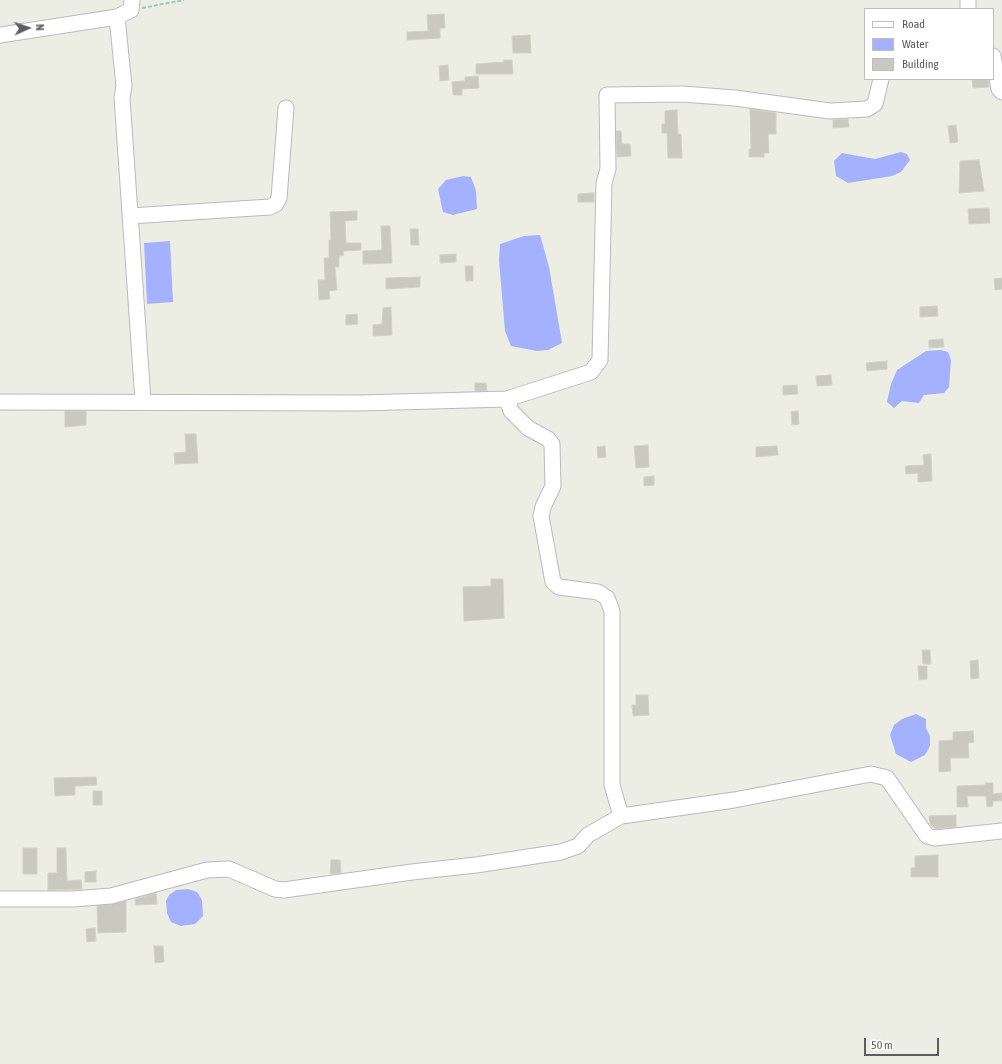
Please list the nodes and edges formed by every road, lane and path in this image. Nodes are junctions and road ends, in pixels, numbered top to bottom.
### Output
1 (184, 0) edge
2 (132, 5) edge
3 (117, 17) junction
4 (0, 35) edge
5 (994, 61) edge
6 (881, 80) edge
7 (1002, 92) edge
8 (286, 108) dead end
9 (130, 216) junction
10 (507, 399) junction
11 (0, 402) edge
12 (143, 402) junction
13 (621, 816) junction
14 (1002, 831) edge
15 (0, 899) edge

1 - 2 path
2 - 3 street
3 - 4 street
3 - 9 street
5 - 7 street
6 - 10 street
8 - 9 street
9 - 12 street
10 - 12 street
10 - 13 street
11 - 12 street
13 - 14 street
13 - 15 street

